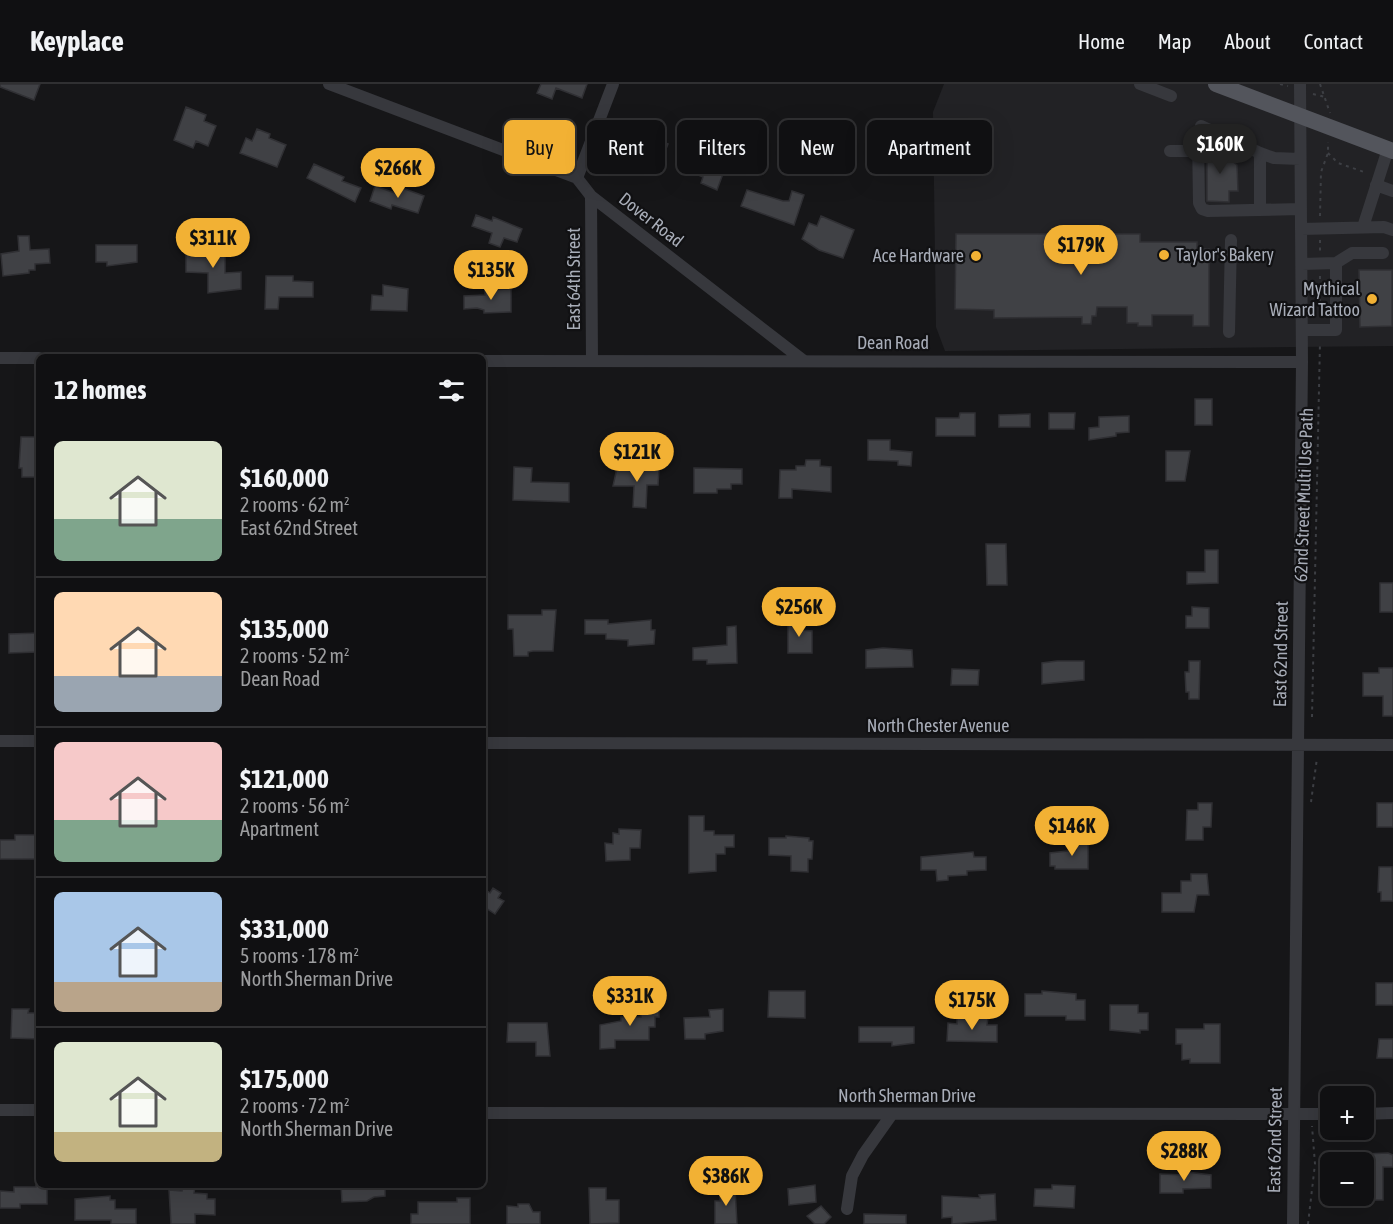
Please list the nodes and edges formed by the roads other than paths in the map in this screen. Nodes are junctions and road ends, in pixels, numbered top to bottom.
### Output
1 (329, 84) edge
2 (613, 84) edge
3 (1140, 84) edge
4 (1216, 84) edge
5 (1300, 84) edge
6 (1171, 96) dead end
7 (1300, 118) junction
8 (1390, 150) edge
9 (1170, 151) dead end
10 (1198, 151) junction
11 (1260, 153) junction
12 (1300, 159) junction
13 (577, 178) junction
14 (1374, 180) junction
15 (1393, 191) edge
16 (591, 196) junction
17 (1301, 209) junction
18 (1260, 210) junction
19 (1363, 227) junction
20 (1301, 229) junction
21 (1393, 230) edge
22 (1231, 240) dead end
23 (1383, 253) dead end
24 (1336, 263) junction
25 (1302, 264) junction
26 (1302, 330) junction
27 (1229, 332) dead end
28 (0, 358) edge
29 (36, 358) edge
30 (486, 361) edge
31 (592, 361) junction
32 (804, 361) junction
33 (1302, 362) junction
34 (0, 741) edge
35 (36, 741) edge
36 (486, 743) edge
37 (1298, 745) junction
38 (1393, 745) edge
39 (0, 1110) edge
40 (36, 1110) edge
41 (486, 1113) edge
42 (1393, 1113) edge
43 (892, 1114) junction
44 (1320, 1114) edge
45 (1374, 1114) edge
46 (1294, 1115) junction
47 (847, 1209) dead end
48 (1293, 1224) edge

1 - 13 street
2 - 13 street
3 - 6 street
4 - 7 main road
5 - 7 street, East 62nd Street
7 - 8 main road
7 - 12 street, East 62nd Street
8 - 14 street
9 - 10 street
10 - 11 street
10 - 18 street
11 - 12 street
11 - 18 street
12 - 17 street, East 62nd Street
13 - 16 street, Dover Road
14 - 15 street
14 - 19 street
16 - 31 street, East 64th Street
16 - 32 street, Dover Road
17 - 18 street
17 - 20 street, East 62nd Street
19 - 20 street
19 - 21 street
20 - 25 street, East 62nd Street
22 - 27 street
23 - 24 street
24 - 25 street
24 - 26 street
25 - 26 street, East 62nd Street
26 - 33 street, East 62nd Street
28 - 29 street
30 - 31 street, Dean Road
31 - 32 street, Dean Road
32 - 33 street, Dean Road
33 - 37 street, East 62nd Street
34 - 35 street
36 - 37 street, North Chester Avenue
37 - 38 street, North Chester Avenue
37 - 46 street, East 62nd Street
39 - 40 street
41 - 43 street, North Sherman Drive
42 - 45 street
43 - 46 street, North Sherman Drive
43 - 47 street
44 - 46 street, North Sherman Drive
46 - 48 street, East 62nd Street

